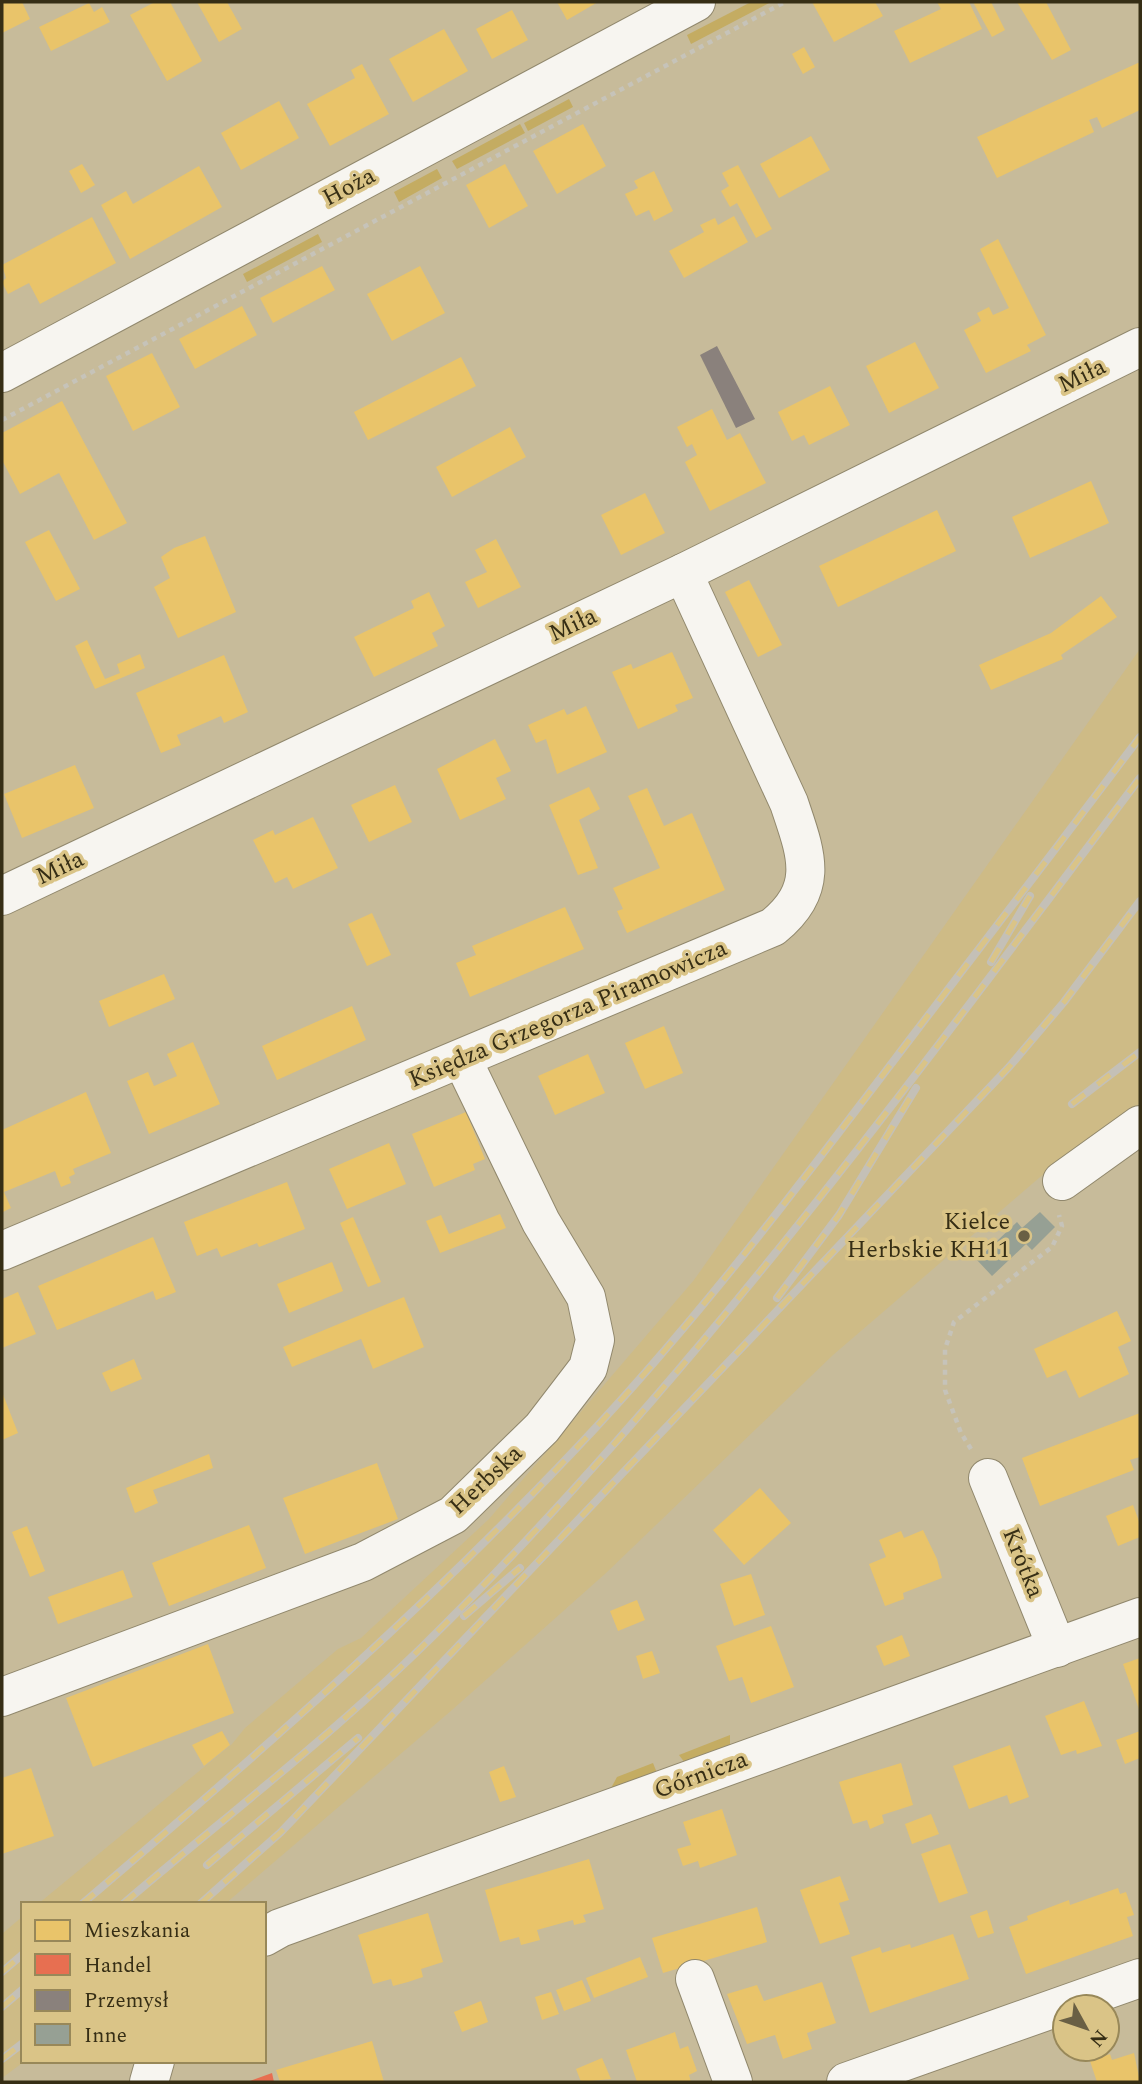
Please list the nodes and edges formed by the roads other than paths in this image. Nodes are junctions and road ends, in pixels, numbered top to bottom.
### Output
1 (696, 2) edge
2 (1140, 347) edge
3 (2, 373) edge
4 (683, 573) junction
5 (2, 896) edge
6 (462, 1059) junction
7 (1140, 1125) edge
8 (1062, 1181) road end
9 (2, 1251) edge
10 (988, 1478) road end
11 (1140, 1617) edge
12 (1057, 1648) junction
13 (2, 1697) edge
14 (266, 1936) edge
15 (1140, 1978) edge
16 (695, 1979) dead end
17 (154, 2063) edge
18 (149, 2082) edge
19 (733, 2082) edge
20 (846, 2082) edge

1 - 3 street, Hoża
2 - 4 street, Miła
4 - 5 street, Miła
4 - 6 street, Księdza Grzegorza Piramowicza
6 - 9 street, Księdza Grzegorza Piramowicza
6 - 13 street, Herbska
7 - 8 street
10 - 12 street, Krótka
11 - 12 street, Górnicza
12 - 14 street, Górnicza
15 - 20 street
16 - 19 street
17 - 18 street

